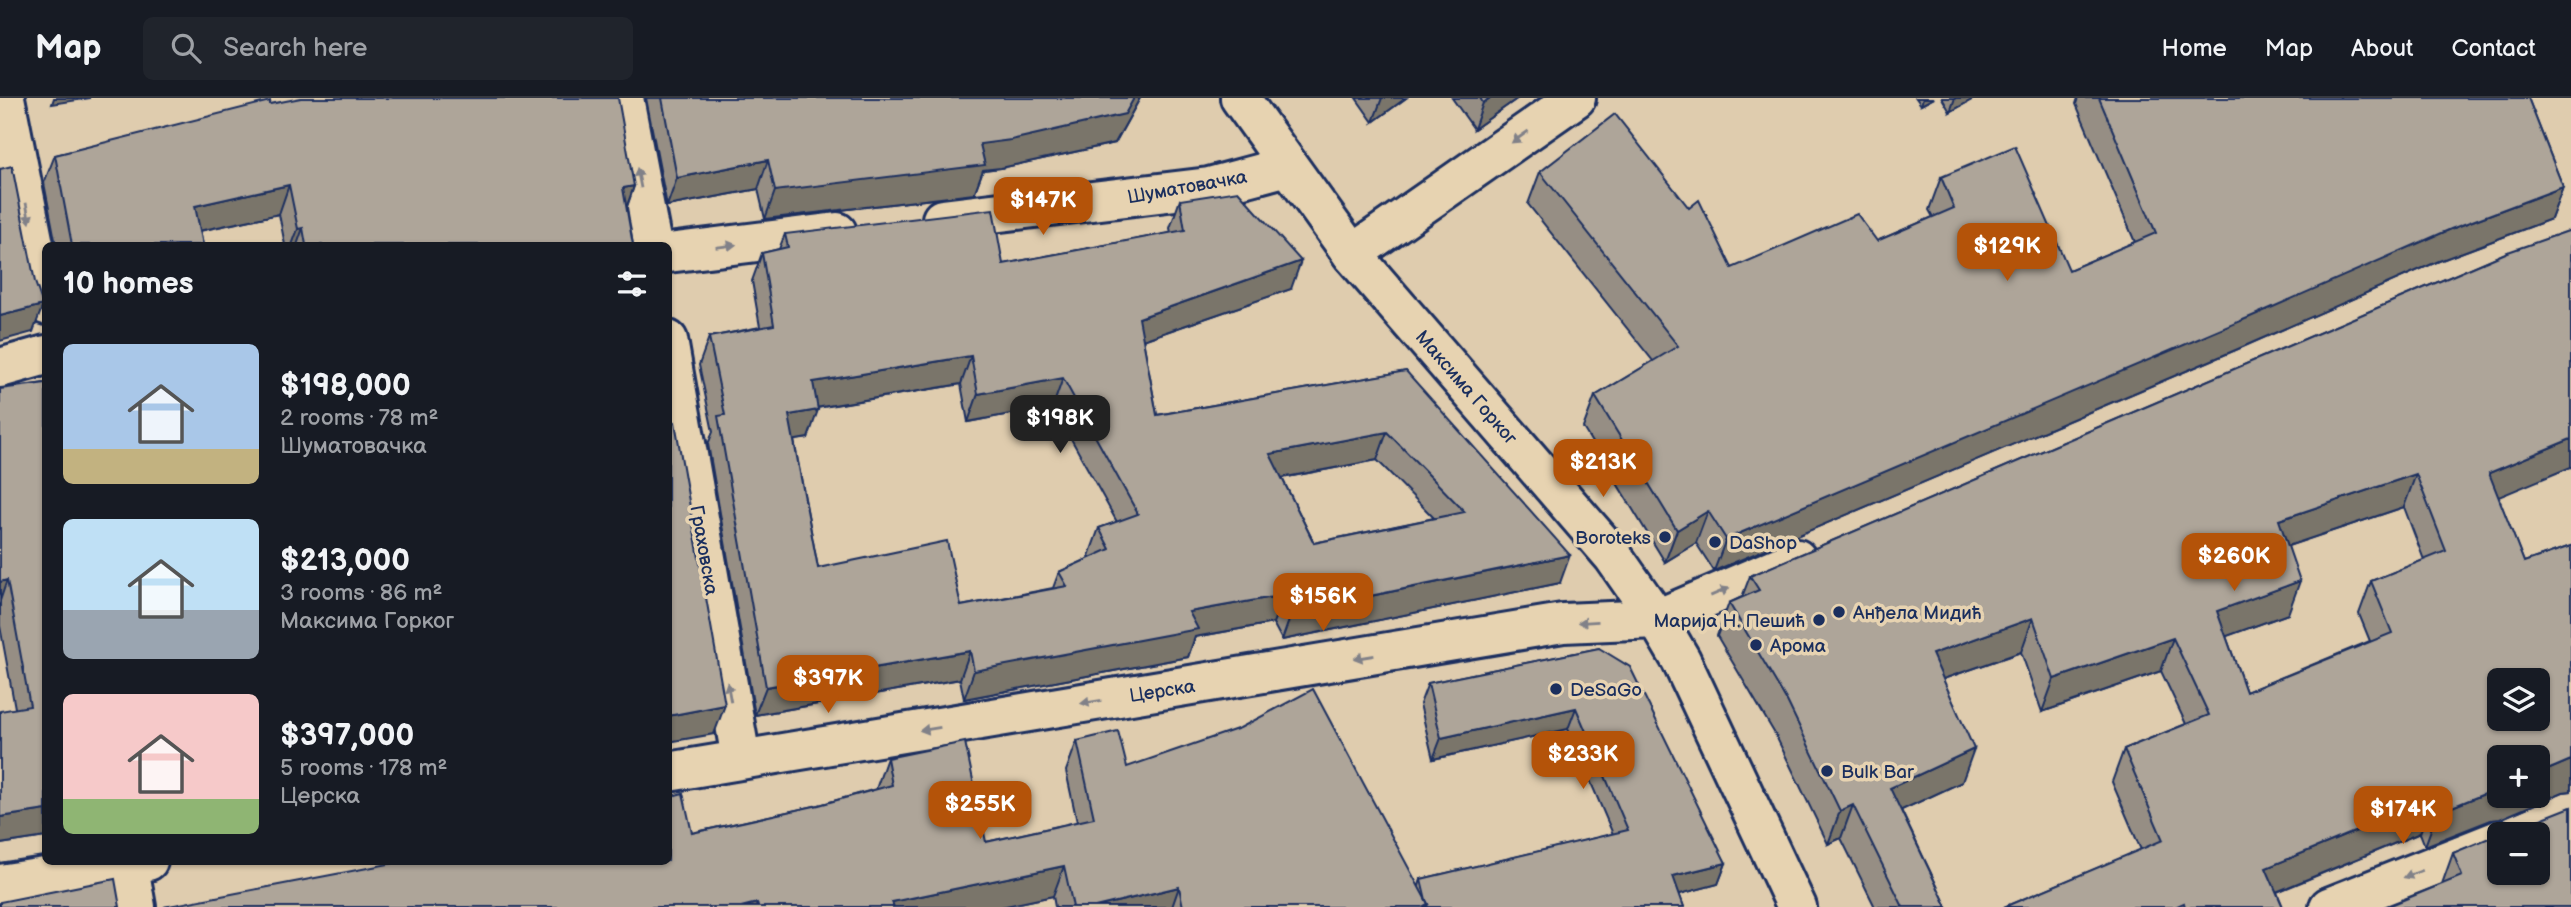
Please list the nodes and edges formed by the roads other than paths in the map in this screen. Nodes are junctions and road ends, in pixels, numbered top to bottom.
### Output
1 (5, 98) edge
2 (624, 98) edge
3 (1240, 98) edge
4 (1576, 98) edge
5 (1288, 166) junction
6 (907, 224) edge
7 (866, 229) edge
8 (651, 242) edge
9 (672, 253) edge
10 (1352, 254) junction
11 (42, 286) edge
12 (42, 356) edge
13 (672, 363) edge
14 (0, 368) edge
15 (1827, 547) edge
16 (1657, 619) junction
17 (741, 760) junction
18 (672, 771) edge
19 (2487, 845) edge
20 (117, 865) edge
21 (135, 865) edge
22 (0, 884) edge
23 (136, 907) edge
24 (1797, 907) edge
25 (2329, 907) edge

1 -> 11 street
8 -> 2 street
3 - 5 street, Максима Горког
4 -> 10 street
5 - 6 street, Шуматовачка
5 - 10 street, Максима Горког
9 -> 7 street
10 - 16 street, Максима Горког
12 - 14 street
17 -> 13 street, Граховска
16 -> 15 street, Церска
16 -> 17 street, Церска
16 - 24 street, Максима Горког
17 - 18 street, Церска
19 -> 25 street
20 - 22 street
21 - 23 street

